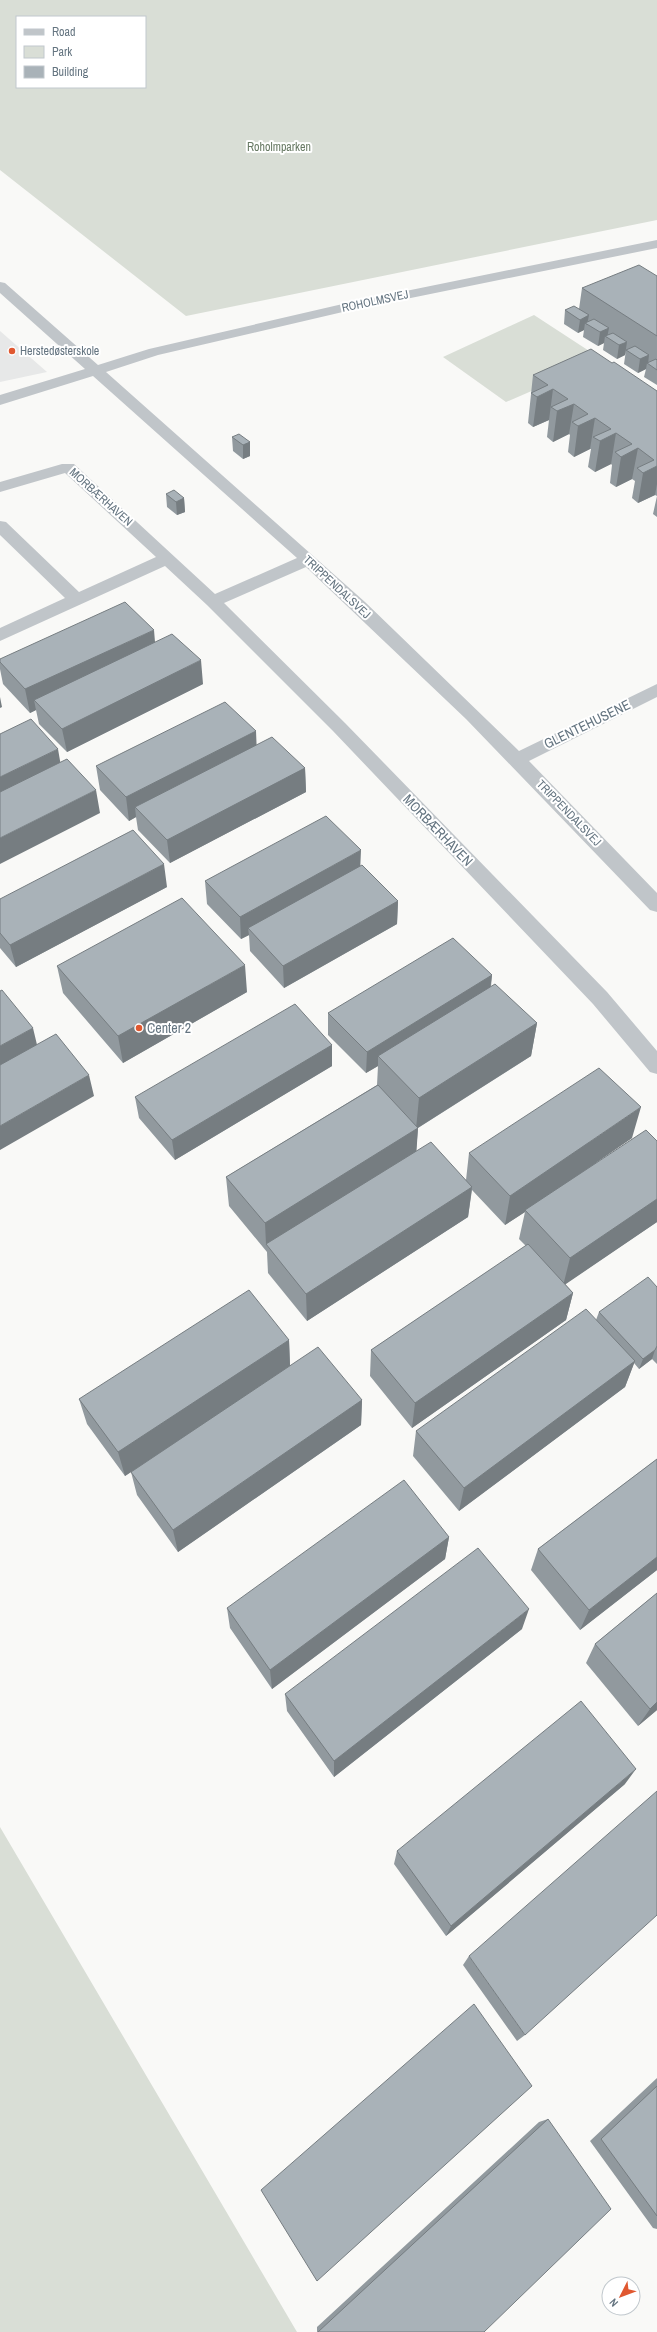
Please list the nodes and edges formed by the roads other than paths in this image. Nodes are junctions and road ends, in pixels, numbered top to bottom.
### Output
1 (657, 244) edge
2 (0, 286) edge
3 (96, 370) junction
4 (0, 400) edge
5 (0, 487) edge
6 (0, 526) edge
7 (168, 558) junction
8 (308, 560) junction
9 (77, 600) junction
10 (213, 601) junction
11 (0, 636) edge
12 (656, 690) edge
13 (517, 759) junction
14 (657, 905) edge
15 (657, 1066) edge

1 - 3 street, ROHOLMSVEJ
2 - 3 street, TRIPPENDALSVEJ
3 - 4 street, ROHOLMSVEJ
3 - 8 street, TRIPPENDALSVEJ
5 - 7 street, MORBÆRHAVEN
6 - 9 street
7 - 9 street
7 - 10 street, MORBÆRHAVEN
8 - 10 street
8 - 13 street, TRIPPENDALSVEJ
9 - 11 street
10 - 15 street, MORBÆRHAVEN
12 - 13 street, GLENTEHUSENE
13 - 14 street, TRIPPENDALSVEJ

